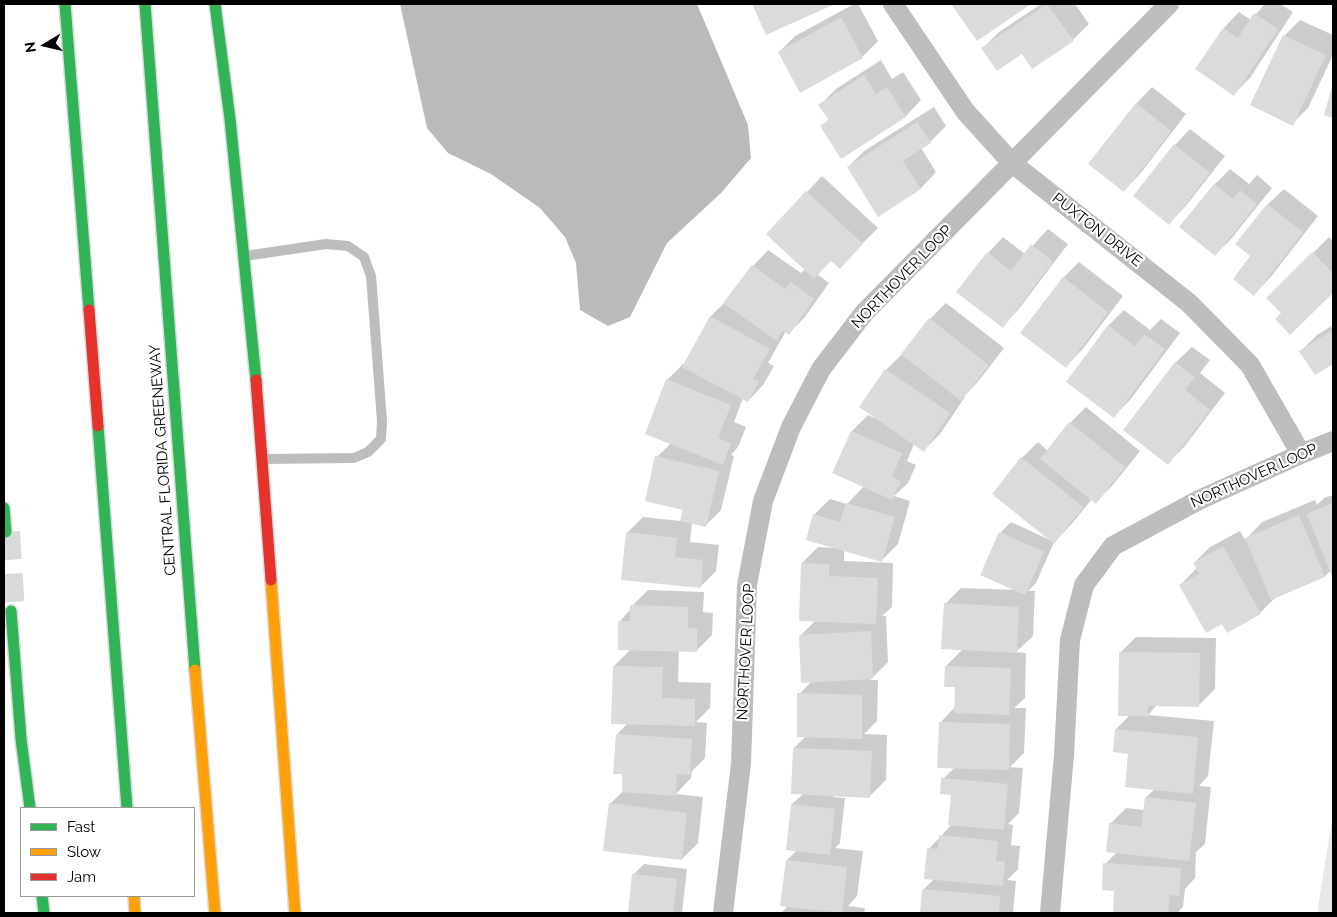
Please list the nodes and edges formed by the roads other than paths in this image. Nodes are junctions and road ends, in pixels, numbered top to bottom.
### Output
1 (65, 4) edge
2 (145, 4) edge
3 (215, 4) edge
4 (894, 4) edge
5 (1168, 4) edge
6 (1012, 163) junction
7 (244, 256) junction
8 (1333, 441) edge
9 (1301, 454) junction
10 (262, 459) junction
11 (4, 508) edge
12 (6, 532) dead end
13 (11, 611) tunnel mouth
14 (30, 807) edge
15 (127, 807) edge
16 (42, 897) edge
17 (134, 897) edge
18 (44, 913) edge
19 (135, 913) edge
20 (216, 913) edge
21 (295, 913) edge
22 (723, 913) edge
23 (1050, 913) edge

1 - 15 highway
2 - 20 highway, CENTRAL FLORIDA GREENEWAY
3 - 7 highway
4 - 6 street, PUXTON DRIVE
5 - 6 street, NORTHOVER LOOP
6 - 9 street, PUXTON DRIVE
6 - 22 street, NORTHOVER LOOP
7 - 10 highway
7 - 10 lane
8 - 9 street, NORTHOVER LOOP
9 - 23 street, NORTHOVER LOOP
10 - 21 highway
11 - 12 highway
13 - 14 highway
16 - 18 highway
17 - 19 highway

